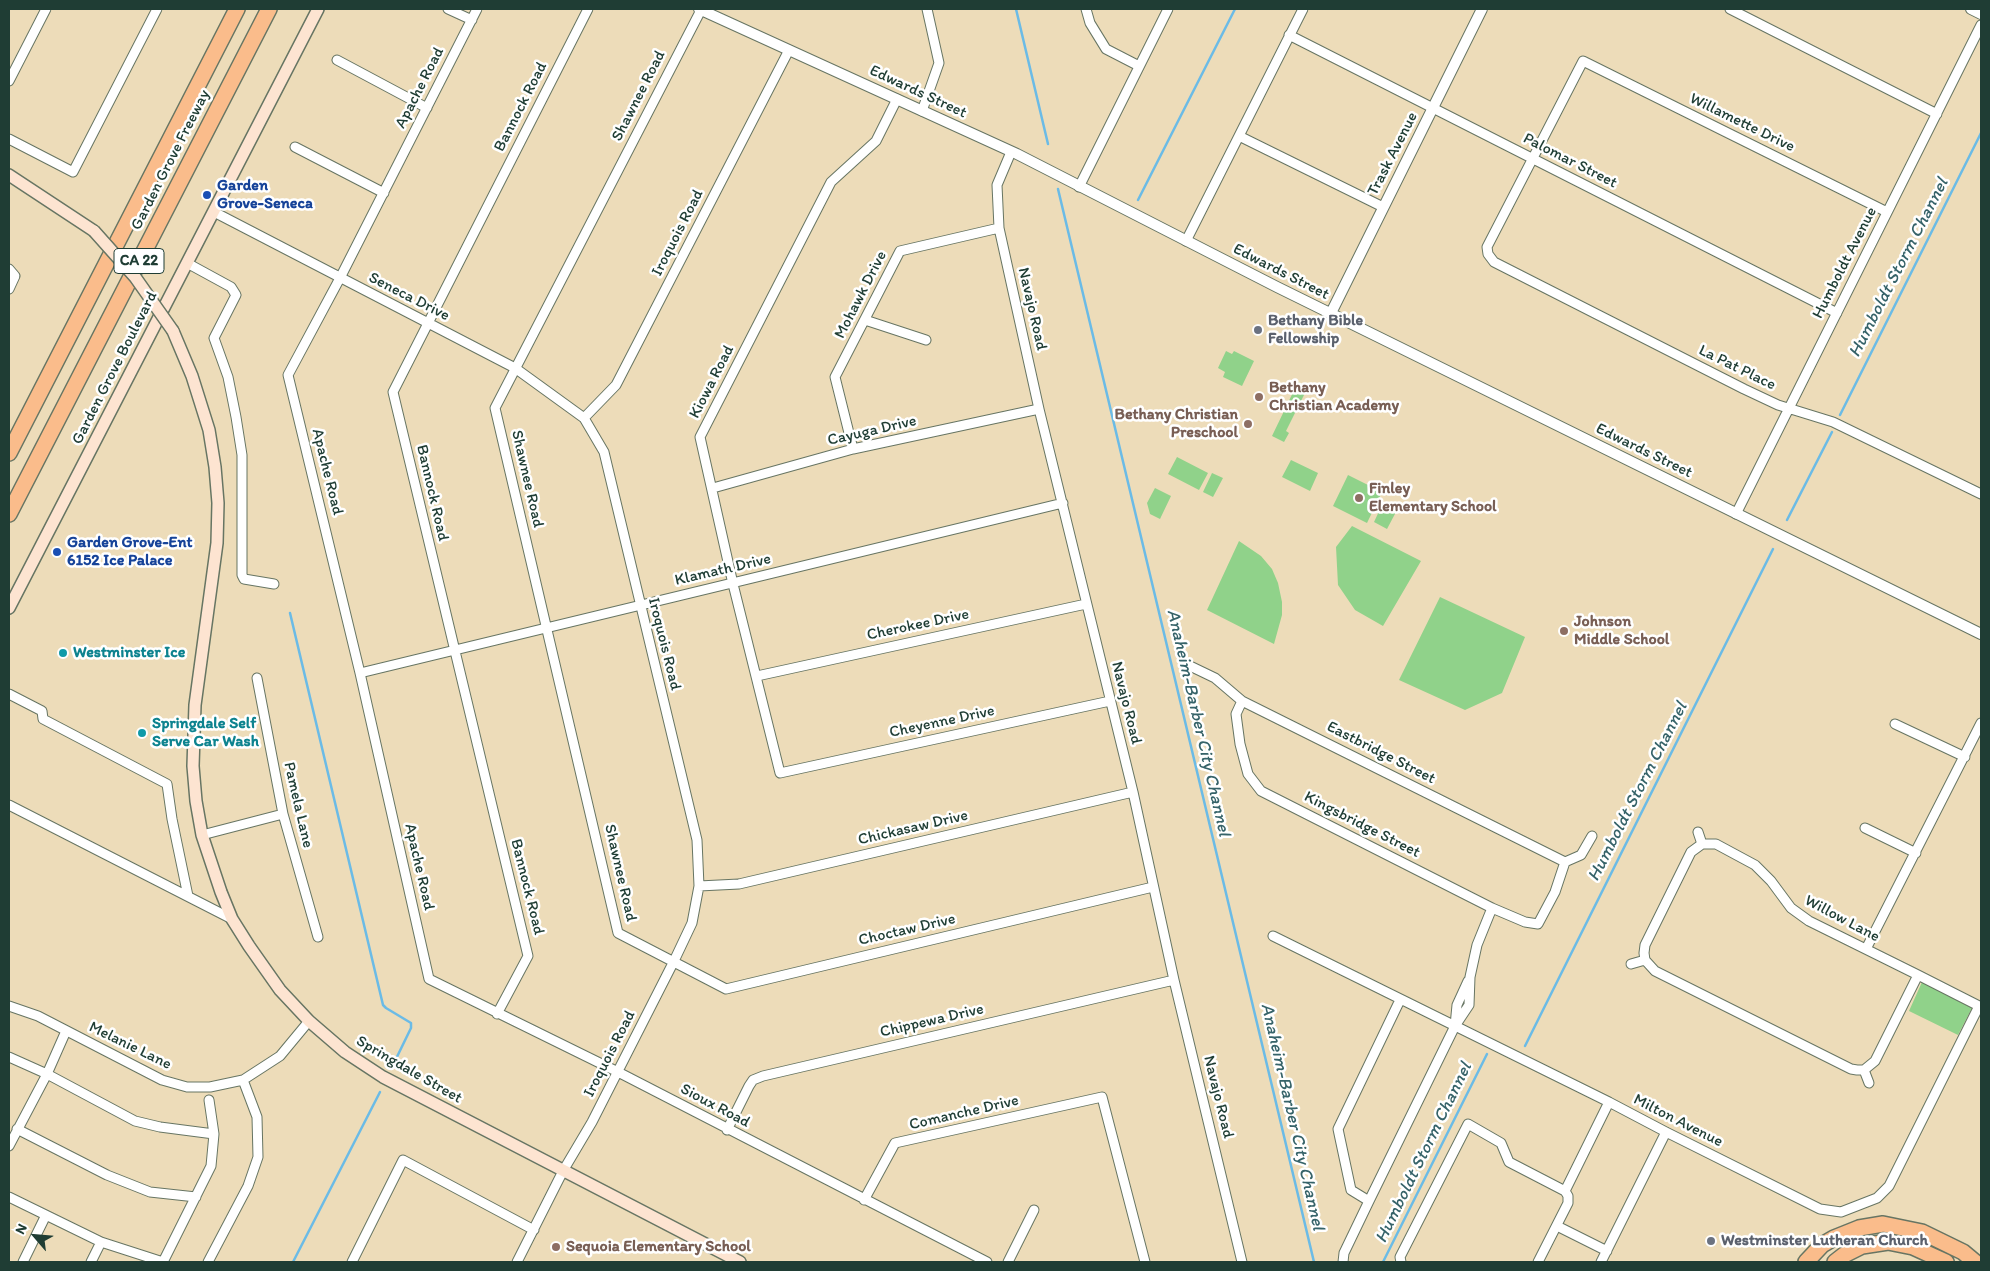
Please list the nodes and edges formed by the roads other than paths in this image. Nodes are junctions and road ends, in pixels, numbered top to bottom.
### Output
1 (46, 9) edge
2 (157, 9) edge
3 (237, 9) edge
4 (269, 9) edge
5 (318, 9) edge
6 (448, 9) edge
7 (477, 9) edge
8 (588, 9) edge
9 (700, 9) edge
10 (927, 9) edge
11 (1086, 9) edge
12 (1168, 9) edge
13 (1303, 9) edge
14 (1482, 9) edge
15 (1730, 9) edge
16 (1971, 9) edge
17 (1981, 14) edge
18 (472, 20) junction
19 (1981, 25) edge
20 (1290, 35) junction
21 (789, 50) junction
22 (337, 60) dead end
23 (1139, 66) junction
24 (9, 81) edge
25 (898, 99) junction
26 (427, 108) junction
27 (1433, 108) junction
28 (922, 111) junction
29 (1937, 114) junction
30 (1239, 136) junction
31 (9, 139) edge
32 (295, 147) dead end
33 (1011, 152) junction
34 (1533, 158) junction
35 (9, 175) edge
36 (1079, 186) junction
37 (384, 192) junction
38 (1383, 207) junction
39 (214, 212) junction
40 (1887, 212) junction
41 (999, 228) junction
42 (1186, 241) junction
43 (187, 263) junction
44 (12, 272) edge
45 (340, 278) junction
46 (9, 289) edge
47 (1837, 313) junction
48 (1331, 314) junction
49 (865, 320) junction
50 (428, 324) junction
51 (926, 340) dead end
52 (515, 368) junction
53 (1790, 408) junction
54 (1039, 409) junction
55 (584, 418) junction
56 (853, 449) junction
57 (9, 453) edge
58 (713, 488) junction
59 (1981, 494) edge
60 (1063, 503) junction
61 (9, 514) edge
62 (1736, 514) junction
63 (274, 584) dead end
64 (733, 584) junction
65 (1086, 604) junction
66 (639, 605) junction
67 (9, 608) edge
68 (547, 629) junction
69 (1981, 634) edge
70 (454, 650) junction
71 (1188, 665) dead end
72 (360, 673) junction
73 (757, 676) junction
74 (257, 678) dead end
75 (9, 694) edge
76 (1110, 701) junction
77 (1242, 701) junction
78 (1981, 723) edge
79 (1895, 724) dead end
80 (1965, 757) junction
81 (780, 773) joint
82 (1133, 792) junction
83 (9, 805) edge
84 (283, 814) junction
85 (1865, 828) dead end
86 (1698, 832) dead end
87 (202, 836) junction
88 (1592, 836) dead end
89 (1702, 844) junction
90 (1916, 853) junction
91 (1565, 862) junction
92 (699, 886) junction
93 (1153, 887) junction
94 (188, 896) junction
95 (1492, 908) junction
96 (232, 919) junction
97 (1273, 936) dead end
98 (318, 938) dead end
99 (1866, 950) junction
100 (1645, 960) junction
101 (674, 961) junction
102 (1631, 964) dead end
103 (1918, 975) junction
104 (429, 979) joint
105 (1174, 980) junction
106 (1400, 1000) junction
107 (9, 1006) edge
108 (1980, 1006) edge
109 (497, 1014) junction
110 (309, 1021) junction
111 (1455, 1026) junction
112 (66, 1031) junction
113 (9, 1056) edge
114 (1864, 1070) junction
115 (618, 1072) junction
116 (47, 1074) junction
117 (243, 1080) junction
118 (1869, 1083) dead end
119 (209, 1100) dead end
120 (1609, 1102) junction
121 (17, 1129) junction
122 (727, 1130) junction
123 (1666, 1132) junction
124 (214, 1134) junction
125 (9, 1146) edge
126 (564, 1171) junction
127 (1565, 1191) junction
128 (9, 1196) edge
129 (196, 1197) junction
130 (864, 1200) junction
131 (1369, 1201) junction
132 (1034, 1210) dead end
133 (46, 1215) junction
134 (1557, 1226) junction
135 (534, 1230) junction
136 (101, 1242) junction
137 (1607, 1251) junction
138 (23, 1262) edge
139 (91, 1262) edge
140 (163, 1262) edge
141 (208, 1262) edge
142 (352, 1262) edge
143 (517, 1262) edge
144 (740, 1262) edge
145 (987, 1262) edge
146 (1008, 1262) edge
147 (1145, 1262) edge
148 (1242, 1262) edge
149 (1343, 1262) edge
150 (1401, 1262) edge
151 (1538, 1262) edge
152 (1601, 1262) edge
153 (1806, 1262) edge
154 (1835, 1262) edge
155 (1946, 1262) edge
156 (1975, 1262) edge

1 - 24 street
2 - 31 street
3 - 57 highway, Garden Grove Freeway / CA 22
4 - 61 highway, Garden Grove Freeway / CA 22
5 - 39 main road, Garden Grove Boulevard
6 - 18 street
7 - 18 street, Apache Road
8 - 50 street, Bannock Road
9 - 21 street, Edwards Street
9 - 52 street, Shawnee Road
10 - 28 street
11 - 23 street
12 - 23 street
13 - 20 street
14 - 27 street, Trask Avenue
15 - 29 street
16 - 17 street
18 - 26 street, Apache Road
19 - 29 street, Humboldt Avenue
20 - 27 street, Palomar Street
20 - 30 street
21 - 25 street, Edwards Street
21 - 55 street, Iroquois Road
22 - 26 street
23 - 36 street
25 - 28 street, Edwards Street
25 - 58 street, Kiowa Road
26 - 37 street, Apache Road
27 - 34 street, Palomar Street
27 - 38 street, Trask Avenue
28 - 33 street, Edwards Street
29 - 40 street, Humboldt Avenue
30 - 38 street
30 - 42 street
32 - 37 street
33 - 36 street, Edwards Street
33 - 41 street, Navajo Road
34 - 40 street, Willamette Drive
34 - 47 street, Palomar Street
34 - 53 street, La Pat Place
35 - 87 main road, Springdale Street, bridge
36 - 42 street, Edwards Street
37 - 45 street, Apache Road
38 - 48 street, Trask Avenue
39 - 43 main road, Garden Grove Boulevard
39 - 45 street, Seneca Drive
40 - 47 street, Humboldt Avenue
41 - 49 street, Mohawk Drive
41 - 54 street, Navajo Road
42 - 48 street, Edwards Street
43 - 63 street
43 - 67 main road, Garden Grove Boulevard
44 - 46 street
45 - 50 street, Seneca Drive
45 - 72 street, Apache Road
47 - 53 street, Humboldt Avenue
48 - 62 street, Edwards Street
49 - 51 street
49 - 56 street, Mohawk Drive
50 - 52 street, Seneca Drive
50 - 70 street, Bannock Road
52 - 55 street, Seneca Drive
52 - 68 street, Shawnee Road
53 - 59 street, La Pat Place
53 - 62 street, Humboldt Avenue
54 - 56 street, Cayuga Drive
54 - 60 street, Navajo Road
55 - 66 street, Iroquois Road
56 - 58 street, Cayuga Drive
58 - 64 street, Kiowa Road
60 - 64 street, Klamath Drive
60 - 65 street, Navajo Road
62 - 69 street, Edwards Street
64 - 66 street, Klamath Drive
64 - 73 street, Kiowa Road
65 - 73 street, Cherokee Drive
65 - 76 street, Navajo Road
66 - 68 street, Klamath Drive
66 - 92 street, Iroquois Road
68 - 70 street, Klamath Drive
68 - 101 street, Shawnee Road
70 - 72 street, Klamath Drive
70 - 109 street, Bannock Road
71 - 77 street, Eastbridge Street
72 - 104 street, Apache Road
73 - 81 street, Kiowa Road
74 - 84 street, Pamela Lane
75 - 94 street
76 - 81 street, Cheyenne Drive
76 - 82 street, Navajo Road
77 - 91 street, Eastbridge Street
77 - 95 street, Kingsbridge Street
78 - 80 street
79 - 80 street
80 - 90 street
82 - 92 street, Chickasaw Drive
82 - 93 street, Navajo Road
83 - 94 street
84 - 87 street
84 - 98 street, Pamela Lane
85 - 90 street
86 - 89 street
87 - 96 main road, Springdale Street
88 - 91 street
89 - 99 street, Willow Lane
89 - 100 street
90 - 99 street
91 - 95 street, Kingsbridge Street
92 - 101 street, Iroquois Road
93 - 101 street, Choctaw Drive
93 - 105 street, Navajo Road
94 - 96 street
95 - 111 street
96 - 110 main road, Springdale Street
97 - 106 street, Milton Avenue
99 - 103 street, Willow Lane
100 - 102 street
100 - 114 street
101 - 115 street, Iroquois Road
103 - 108 street, Willow Lane
103 - 114 street
104 - 109 street, Sioux Road
105 - 122 street, Chippewa Drive
105 - 148 street, Navajo Road
106 - 111 street, Milton Avenue
106 - 131 street
107 - 112 street, Melanie Lane
108 - 123 street, Milton Avenue
109 - 115 street, Sioux Road
110 - 117 street, Melanie Lane
110 - 126 main road, Springdale Street
111 - 120 street, Milton Avenue
111 - 131 street
112 - 116 street
112 - 117 street, Melanie Lane
113 - 116 street
114 - 118 street
115 - 122 street, Sioux Road
115 - 126 street, Iroquois Road
116 - 121 street
116 - 124 street
117 - 141 street
119 - 124 street
120 - 123 street, Milton Avenue
120 - 127 street
121 - 125 street
121 - 129 street
122 - 130 street, Sioux Road
123 - 137 street
124 - 129 street
126 - 135 street, Iroquois Road
126 - 144 main road, Springdale Street
127 - 134 street
127 - 150 street
128 - 133 street
129 - 140 street
130 - 145 street, Sioux Road
130 - 147 street, Comanche Drive
131 - 149 street
132 - 146 street
133 - 136 street
133 - 138 street
134 - 137 street
134 - 151 street
135 - 142 street
135 - 143 street, Iroquois Road
136 - 139 street
136 - 140 street
137 - 152 street
153 - 156 highway
154 - 155 highway

